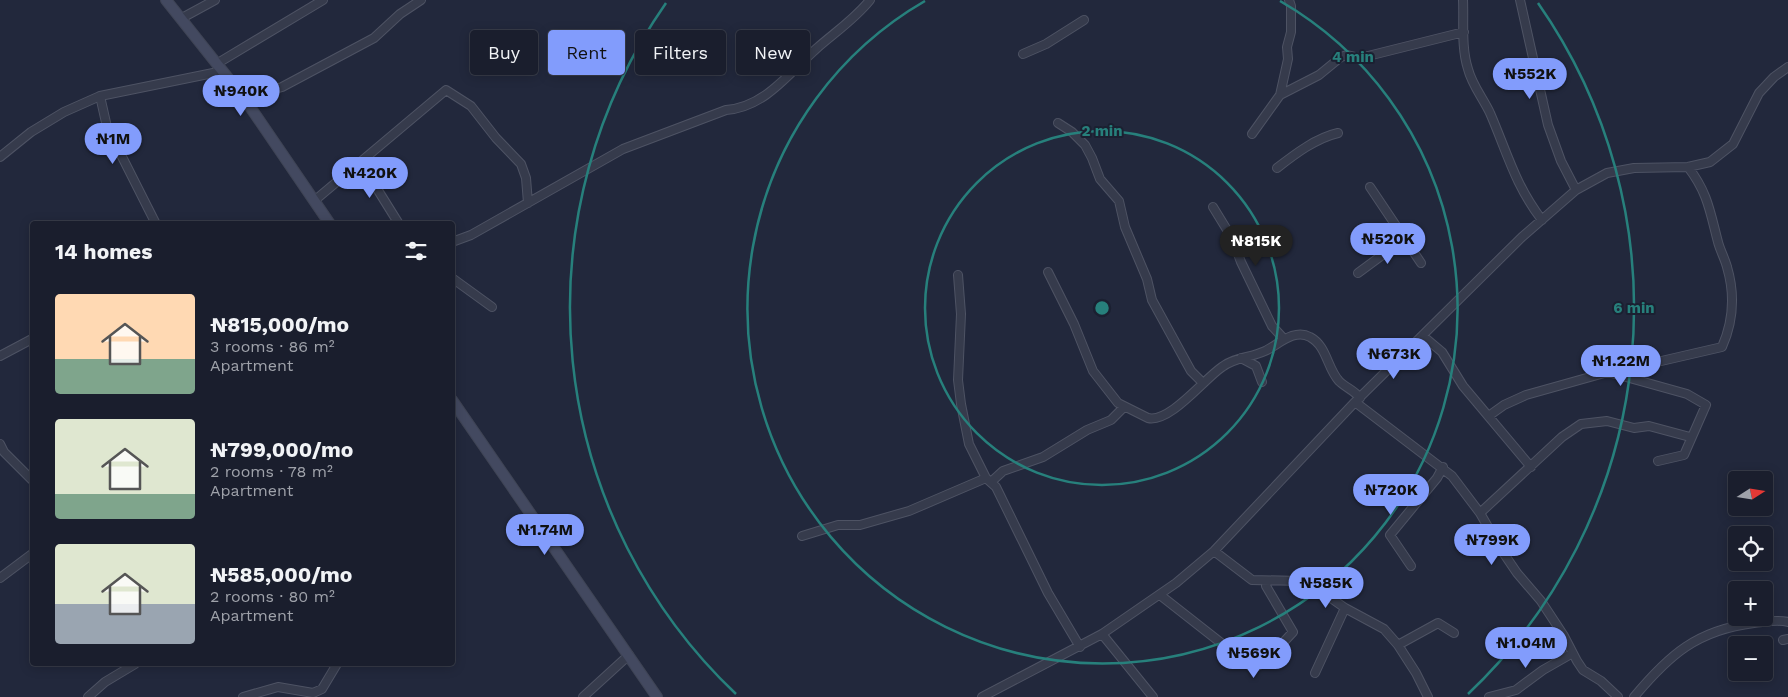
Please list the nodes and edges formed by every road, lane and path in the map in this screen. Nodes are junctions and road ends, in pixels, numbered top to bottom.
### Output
1 (166, 0) edge
2 (215, 0) edge
3 (323, 0) edge
4 (421, 0) edge
5 (870, 0) edge
6 (1289, 0) edge
7 (1462, 0) edge
8 (1520, 0) edge
9 (182, 18) junction
10 (1084, 20) dead end
11 (1464, 32) junction
12 (1023, 54) dead end
13 (220, 67) junction
14 (1788, 67) edge
15 (1280, 95) junction
16 (100, 96) junction
17 (244, 98) junction
18 (1058, 123) dead end
19 (1338, 133) dead end
20 (1252, 134) dead end
21 (0, 157) edge
22 (361, 163) junction
23 (1688, 167) junction
24 (1278, 168) dead end
25 (1370, 187) dead end
26 (1576, 190) junction
27 (314, 201) junction
28 (528, 203) junction
29 (1213, 207) dead end
30 (1542, 220) junction
31 (154, 221) edge
32 (328, 221) edge
33 (397, 221) edge
34 (1404, 239) junction
35 (455, 241) edge
36 (1421, 263) dead end
37 (1048, 272) dead end
38 (1358, 273) dead end
39 (958, 275) dead end
40 (455, 280) edge
41 (492, 307) dead end
42 (1423, 336) junction
43 (1284, 339) junction
44 (30, 340) edge
45 (1264, 351) junction
46 (0, 356) edge
47 (1241, 358) junction
48 (1657, 362) dead end
49 (1256, 366) junction
50 (1262, 382) dead end
51 (1203, 383) junction
52 (1357, 400) junction
53 (455, 404) edge
54 (1124, 406) junction
55 (1490, 415) junction
56 (1690, 437) junction
57 (1, 450) edge
58 (1658, 461) dead end
59 (1531, 466) junction
60 (1443, 467) junction
61 (30, 478) edge
62 (988, 480) junction
63 (1479, 513) junction
64 (802, 536) dead end
65 (1214, 551) junction
66 (30, 556) edge
67 (1411, 566) dead end
68 (0, 578) edge
69 (1267, 582) junction
70 (1160, 594) junction
71 (1534, 599) dead end
72 (1345, 608) junction
73 (1788, 622) edge
74 (1454, 633) dead end
75 (1102, 634) junction
76 (1398, 645) junction
77 (1080, 647) junction
78 (1571, 654) junction
79 (629, 655) junction
80 (132, 666) edge
81 (336, 666) edge
82 (1316, 673) dead end
83 (88, 697) edge
84 (243, 697) edge
85 (583, 697) edge
86 (658, 697) edge
87 (982, 697) edge
88 (1153, 697) edge
89 (1428, 697) edge
90 (1489, 697) edge
91 (1618, 697) edge
92 (1634, 697) edge

1 - 9 main road
2 - 9 street
3 - 13 street
4 - 17 street
5 - 28 street
6 - 15 street
7 - 11 street
8 - 26 street
9 - 13 main road
10 - 12 street
11 - 15 street
11 - 30 street
13 - 16 street
13 - 17 main road
14 - 23 street
15 - 20 street
16 - 21 street
16 - 31 street
17 - 27 main road
18 - 51 street
19 - 24 street
22 - 27 street
22 - 28 street
22 - 33 street
23 - 26 street
23 - 48 street
25 - 34 street
26 - 30 street
27 - 32 main road
28 - 35 street
29 - 43 street
30 - 42 street
34 - 36 street
34 - 38 street
37 - 54 street
39 - 62 street
40 - 41 street
42 - 52 street
42 - 55 street
43 - 45 street
43 - 52 street
44 - 46 street
45 - 47 street
45 - 49 street
47 - 49 street
47 - 51 street
49 - 50 street
51 - 54 street
52 - 60 street
52 - 65 street
53 - 79 main road
54 - 62 street
55 - 56 street
55 - 59 street
56 - 58 street
56 - 59 street
57 - 61 street
59 - 63 street
60 - 63 street
60 - 67 street
62 - 64 street
62 - 77 street
63 - 71 street
63 - 78 street
65 - 69 street
65 - 70 street
66 - 68 street
69 - 70 street
69 - 72 street
70 - 75 street
72 - 76 street
72 - 82 street
73 - 92 street
74 - 76 street
75 - 77 street
75 - 88 street
76 - 89 street
77 - 87 street
78 - 90 street
78 - 91 street
79 - 85 street
79 - 86 main road
80 - 83 street
81 - 84 street

